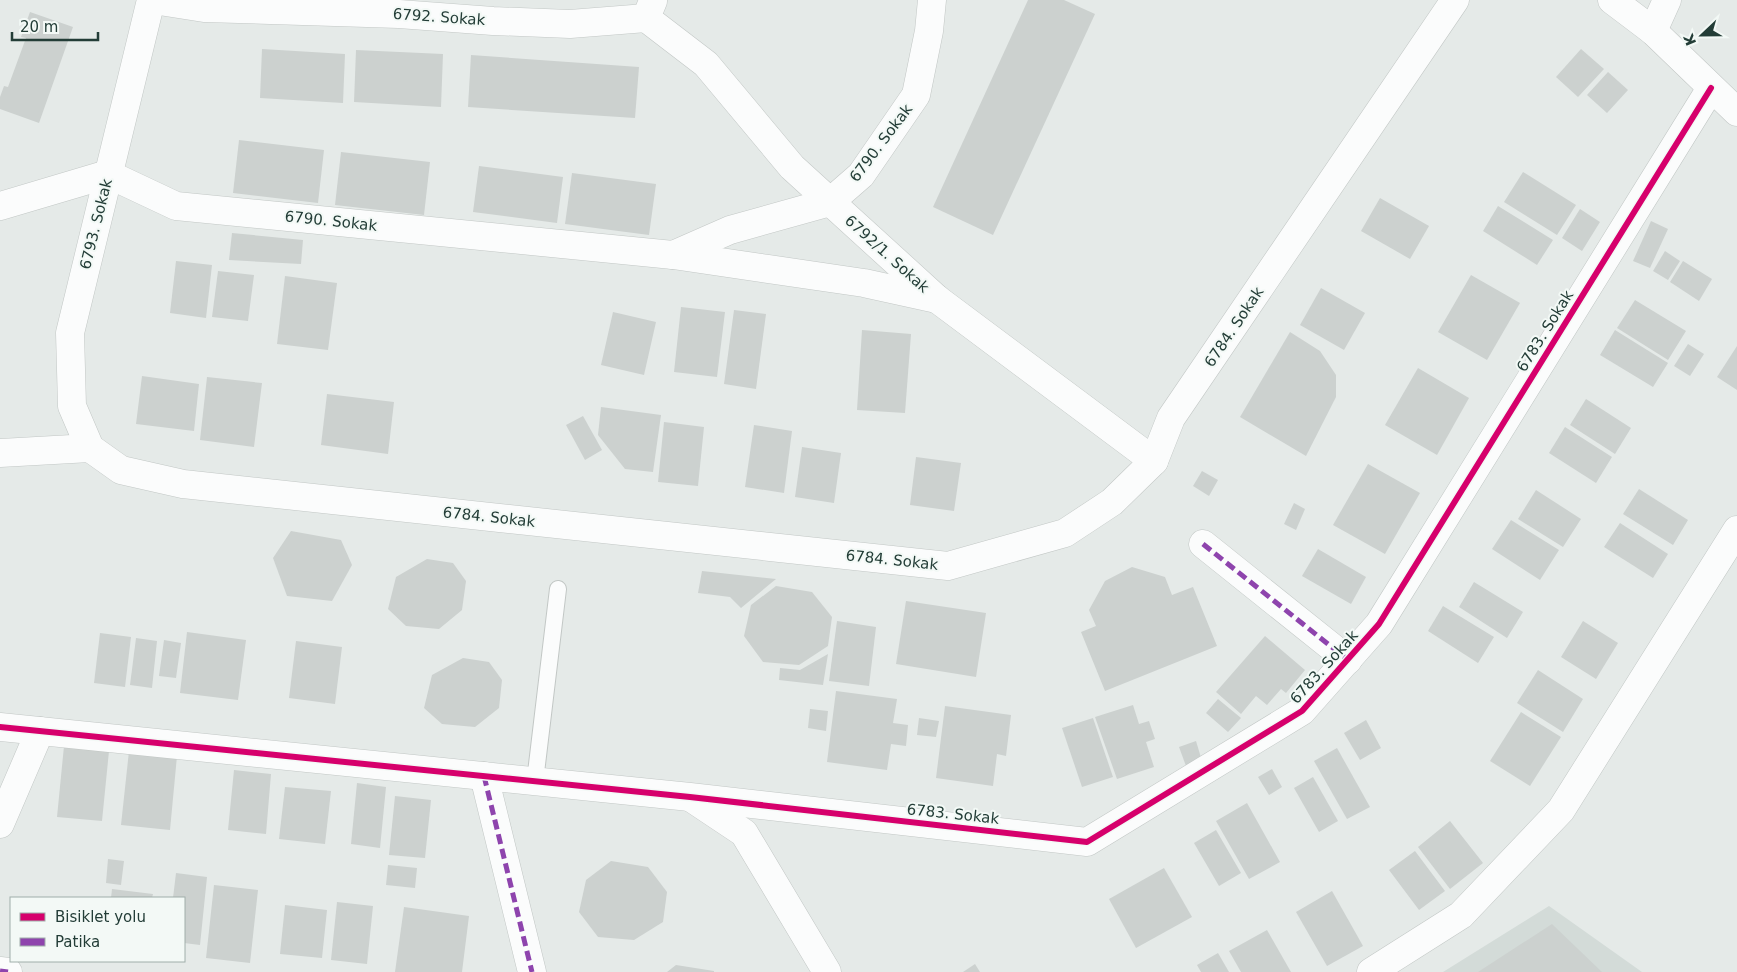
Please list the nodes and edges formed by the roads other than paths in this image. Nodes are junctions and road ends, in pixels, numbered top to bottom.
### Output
1 (152, 0) edge
2 (932, 0) edge
3 (1455, 0) edge
4 (1612, 0) edge
5 (1667, 0) edge
6 (650, 9) edge
7 (1653, 31) junction
8 (1711, 88) junction
9 (1737, 112) edge
10 (108, 174) junction
11 (830, 202) junction
12 (0, 206) edge
13 (672, 254) junction
14 (936, 298) junction
15 (90, 448) junction
16 (0, 453) edge
17 (1154, 461) junction
18 (1737, 530) edge
19 (1203, 544) dead end
20 (558, 589) dead end
21 (1348, 660) junction
22 (0, 727) edge
23 (40, 731) junction
24 (484, 776) junction
25 (535, 781) junction
26 (690, 797) junction
27 (0, 824) edge
28 (0, 971) edge
29 (8, 972) edge
30 (532, 972) edge
31 (827, 972) edge
32 (1371, 972) edge

1 - 6 street, 6792. Sokak
1 - 10 street, 6793. Sokak
2 - 11 street, 6790. Sokak
3 - 17 street, 6784. Sokak
4 - 7 street
5 - 7 street
6 - 11 street, 6792/1. Sokak
7 - 8 street
8 - 9 street
8 - 21 street, 6783. Sokak
10 - 12 street
10 - 13 street, 6790. Sokak
10 - 15 street, 6793. Sokak
11 - 13 street, 6790. Sokak
11 - 14 street, 6792/1. Sokak
13 - 14 street, 6790. Sokak
14 - 17 street, 6792/1. Sokak
15 - 16 street
15 - 17 street, 6784. Sokak
18 - 32 street
19 - 21 street
20 - 25 lane
21 - 26 street, 6783. Sokak
22 - 23 street, 6783. Sokak
23 - 24 street, 6783. Sokak
23 - 27 street
24 - 25 street, 6783. Sokak
24 - 30 street
25 - 26 street, 6783. Sokak
26 - 31 street
28 - 29 street

